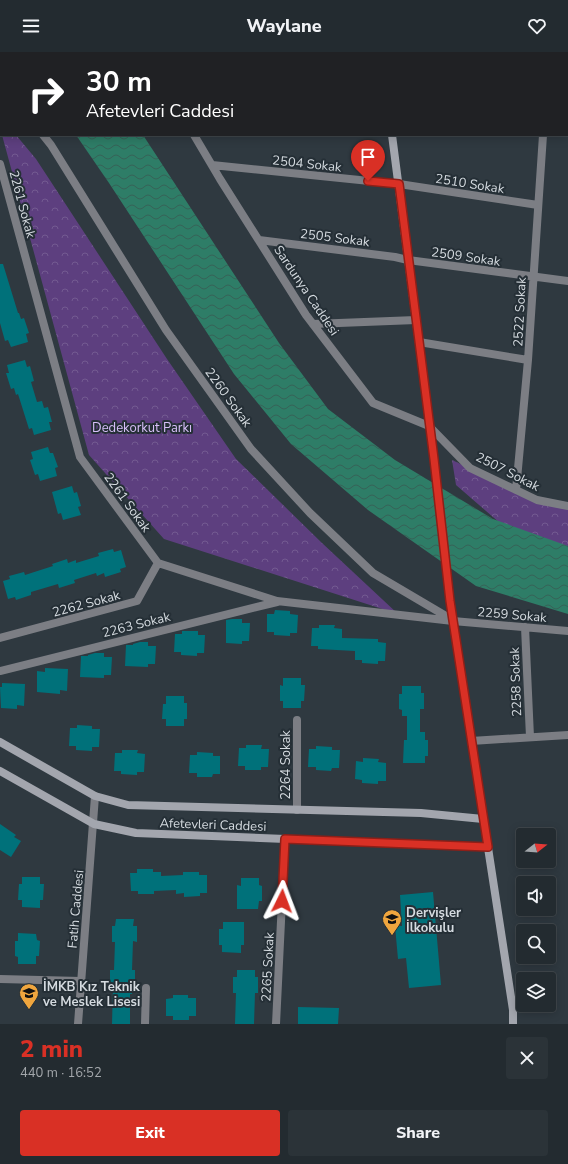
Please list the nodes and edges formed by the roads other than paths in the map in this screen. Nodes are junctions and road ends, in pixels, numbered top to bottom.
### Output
1 (44, 136) edge
2 (195, 136) edge
3 (392, 136) edge
4 (543, 136) edge
5 (0, 164) edge
6 (212, 165) junction
7 (399, 184) junction
8 (538, 205) junction
9 (259, 240) junction
10 (408, 260) junction
11 (533, 277) junction
12 (568, 281) edge
13 (416, 320) junction
14 (313, 324) junction
15 (419, 342) junction
16 (528, 360) junction
17 (429, 426) junction
18 (516, 490) junction
19 (568, 506) edge
20 (158, 563) junction
21 (277, 601) junction
22 (453, 621) junction
23 (525, 627) junction
24 (568, 631) edge
25 (0, 638) edge
26 (0, 670) edge
27 (297, 720) dead end
28 (568, 735) edge
29 (530, 737) junction
30 (471, 740) junction
31 (0, 742) edge
32 (0, 771) edge
33 (95, 796) junction
34 (297, 810) junction
35 (483, 819) junction
36 (94, 824) junction
37 (285, 839) junction
38 (488, 847) junction
39 (0, 979) edge
40 (81, 982) junction
41 (146, 988) dead end
42 (78, 1024) edge
43 (144, 1024) edge
44 (276, 1024) edge
45 (512, 1024) edge

1 - 22 street, 2260 Sokak
2 - 6 street, Sardunya Caddesi
3 - 7 main road
4 - 8 street, 2522 Sokak
5 - 20 street, 2261 Sokak
6 - 7 street, 2504 Sokak
6 - 9 street, Sardunya Caddesi
7 - 8 street, 2510 Sokak
7 - 10 main road
8 - 11 street, 2522 Sokak
9 - 10 street, 2505 Sokak
9 - 14 street, Sardunya Caddesi
10 - 11 street, 2509 Sokak
10 - 13 main road
11 - 12 street, 2509 Sokak
11 - 16 street, 2522 Sokak
13 - 14 street
13 - 15 main road
14 - 17 street, Sardunya Caddesi
15 - 16 street
15 - 17 main road
16 - 18 street, 2522 Sokak
17 - 18 street, 2507 Sokak
17 - 22 main road
18 - 19 street, 2507 Sokak
20 - 21 street
20 - 25 street, 2262 Sokak
21 - 22 street
21 - 26 street, 2263 Sokak
22 - 23 street, 2259 Sokak
22 - 30 main road
23 - 24 street, 2259 Sokak
23 - 29 street, 2258 Sokak
27 - 34 street, 2264 Sokak
28 - 29 street
29 - 30 street
30 - 35 main road
31 - 33 main road, Afetevleri Caddesi
32 - 36 main road, Afetevleri Caddesi
33 - 34 main road, Afetevleri Caddesi
33 - 36 street, Fatih Caddesi
34 - 35 main road, Afetevleri Caddesi
35 - 38 main road
36 - 37 main road, Afetevleri Caddesi
36 - 40 street, Fatih Caddesi
37 - 38 main road, Afetevleri Caddesi
37 - 44 street, 2265 Sokak
38 - 45 main road
39 - 40 street
40 - 42 street, Fatih Caddesi
41 - 43 street

